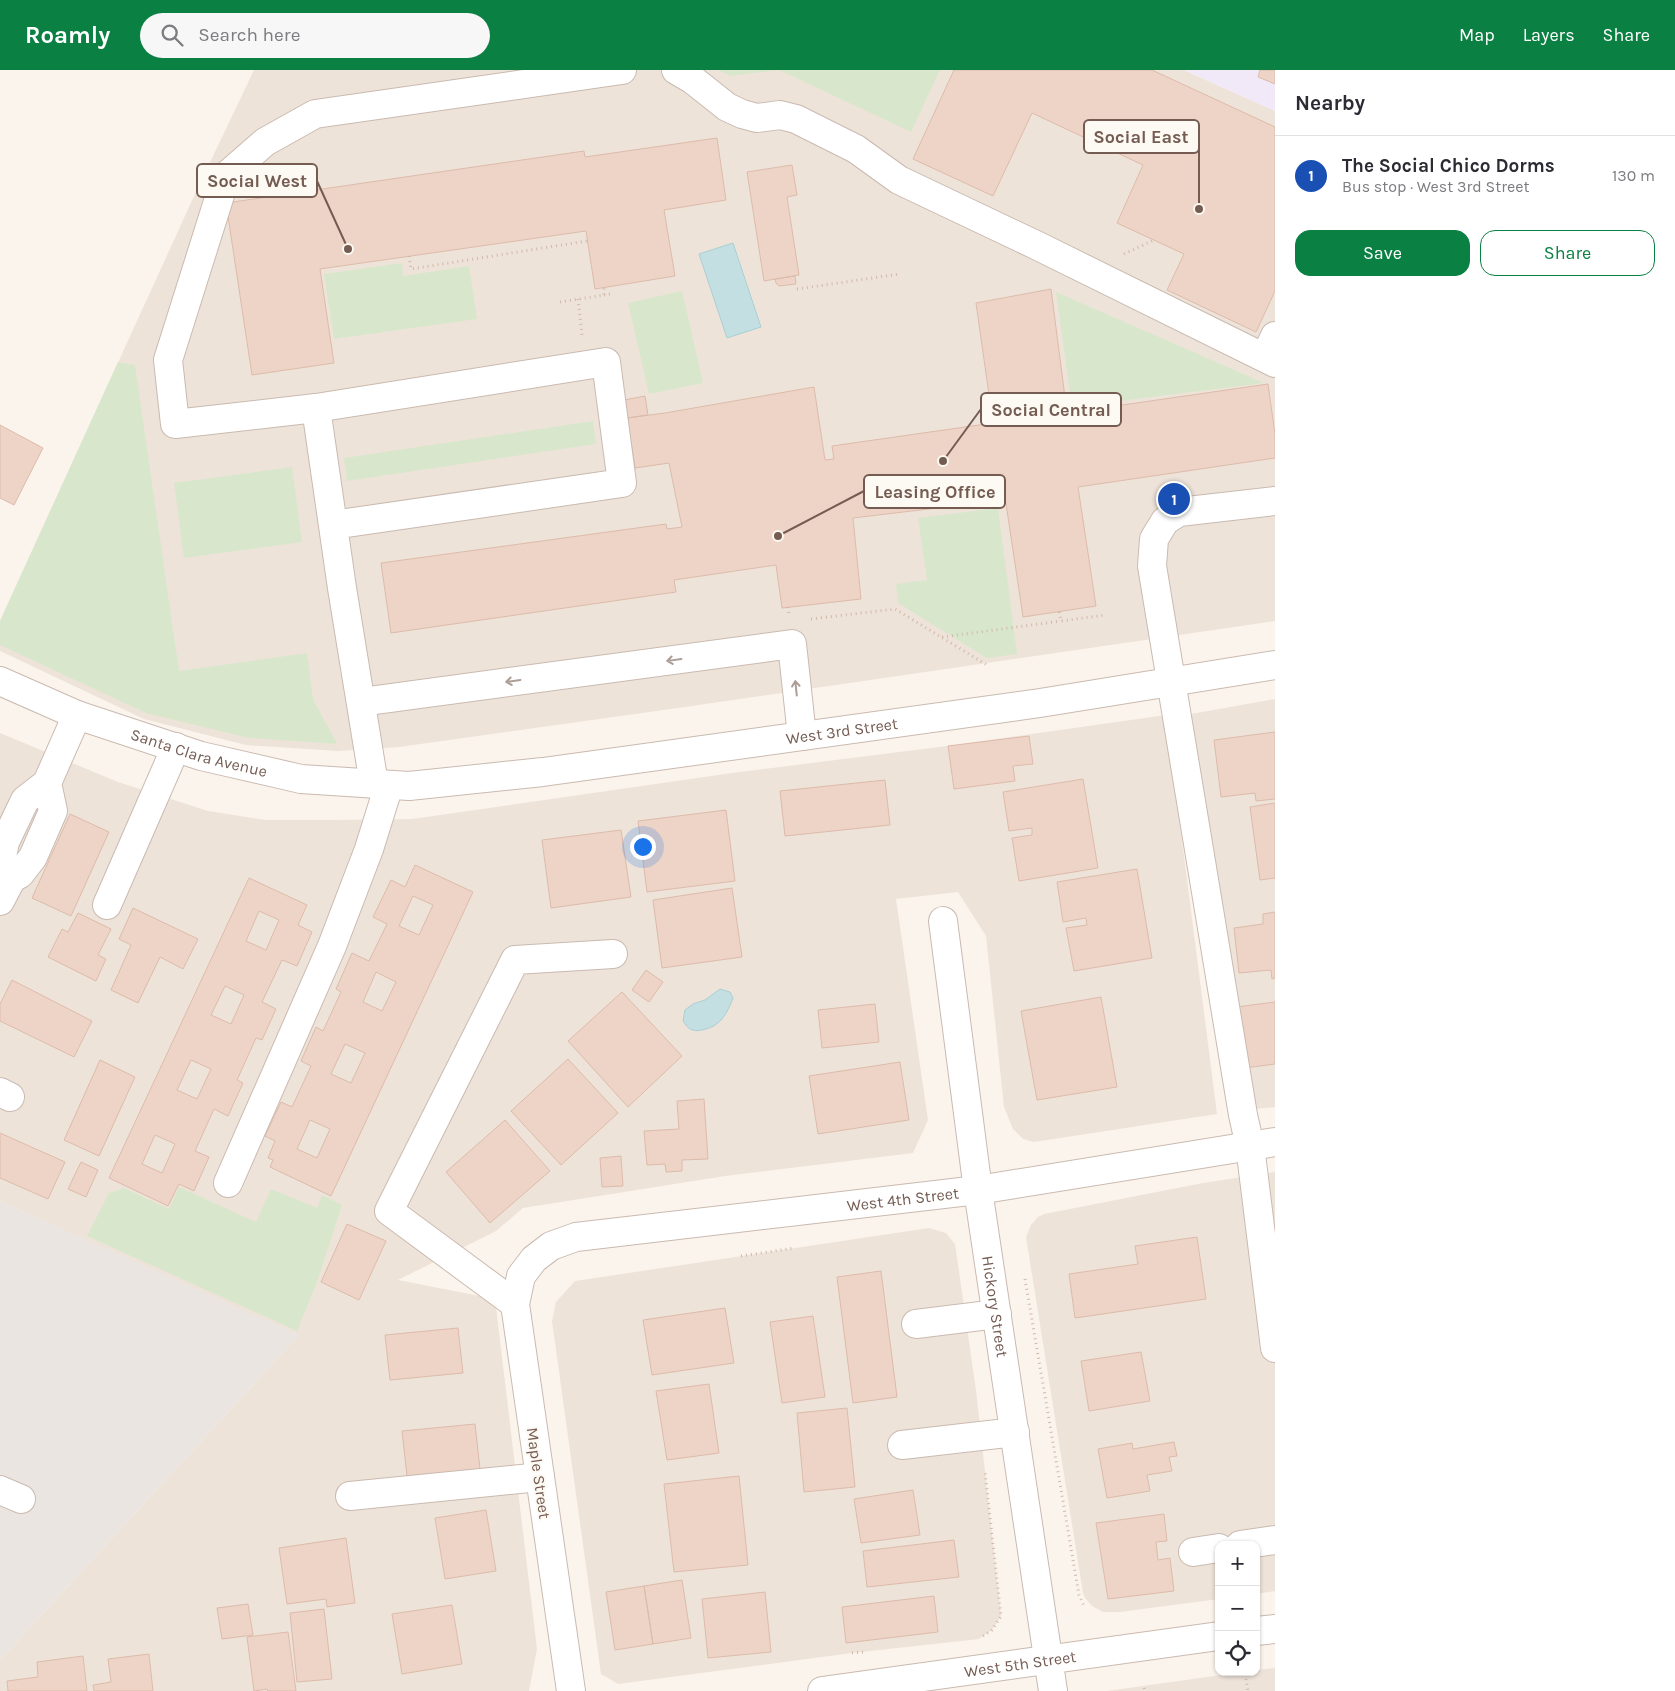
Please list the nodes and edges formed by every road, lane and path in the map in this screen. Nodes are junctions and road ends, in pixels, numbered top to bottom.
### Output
1 (622, 70) edge
2 (676, 70) edge
3 (1154, 240) dead end
4 (587, 241) dead end
5 (409, 256) dead end
6 (1116, 257) dead end
7 (900, 274) dead end
8 (604, 288) dead end
9 (797, 289) dead end
10 (610, 294) dead end
11 (604, 295) junction
12 (578, 299) junction
13 (560, 302) dead end
14 (581, 324) dead end
15 (1272, 352) edge
16 (316, 408) junction
17 (1275, 500) edge
18 (333, 524) junction
19 (1059, 612) dead end
20 (1106, 615) dead end
21 (805, 620) dead end
22 (1061, 621) junction
23 (941, 637) junction
24 (1275, 664) edge
25 (987, 665) dead end
26 (0, 681) edge
27 (1172, 682) junction
28 (361, 702) junction
29 (77, 714) junction
30 (802, 736) junction
31 (176, 748) junction
32 (390, 785) junction
33 (6, 889) edge
34 (107, 905) dead end
35 (943, 922) dead end
36 (613, 954) dead end
37 (1262, 1144) edge
38 (228, 1183) dead end
39 (978, 1190) junction
40 (794, 1248) dead end
41 (740, 1256) dead end
42 (534, 1259) joint
43 (1025, 1278) dead end
44 (515, 1304) junction
45 (997, 1314) junction
46 (916, 1324) dead end
47 (1275, 1348) edge
48 (1015, 1432) junction
49 (902, 1446) dead end
50 (985, 1472) dead end
51 (540, 1477) junction
52 (350, 1496) dead end
53 (1275, 1540) edge
54 (1260, 1542) edge
55 (1084, 1606) dead end
56 (1275, 1629) edge
57 (1260, 1631) edge
58 (1215, 1637) edge
59 (979, 1640) dead end
60 (1049, 1659) junction
61 (1245, 1676) edge
62 (571, 1691) edge
63 (822, 1691) edge
64 (1053, 1691) edge
65 (1248, 1691) edge

1 - 16 street
2 - 15 street
3 - 6 path
4 - 5 path
7 - 9 path
8 - 11 path
10 - 11 path
11 - 12 path
12 - 13 path
12 - 14 path
16 - 18 street
16 - 18 street
17 - 27 street
18 - 28 street
19 - 22 path
20 - 22 path
21 - 23 path
22 - 23 path
23 - 25 path
24 - 27 street, West 3rd Street
26 - 29 street, Santa Clara Avenue
27 - 30 street, West 3rd Street
27 - 37 street
30 -> 28 street
28 - 32 street
29 - 31 street, Santa Clara Avenue
29 - 33 street
30 - 32 street, West 3rd Street
31 - 32 street, Santa Clara Avenue
31 - 34 street
32 - 38 street
35 - 39 street, Hickory Street
36 - 44 street
37 - 39 street, West 4th Street
37 - 47 street
39 - 42 street, West 4th Street
39 - 45 street, Hickory Street
40 - 41 path
42 - 44 street, Maple Street
43 - 55 path
44 - 51 street, Maple Street
45 - 46 street
45 - 48 street, Hickory Street
48 - 49 street
48 - 60 street, Hickory Street
50 - 59 path
51 - 52 street
51 - 62 street, Maple Street
53 - 54 street
56 - 57 street
58 - 60 street, West 5th Street
60 - 63 street, West 5th Street
60 - 64 street, Hickory Street
61 - 65 path

